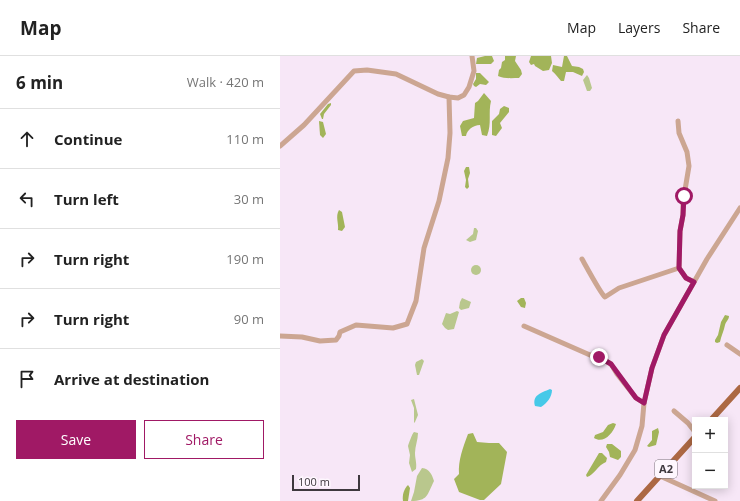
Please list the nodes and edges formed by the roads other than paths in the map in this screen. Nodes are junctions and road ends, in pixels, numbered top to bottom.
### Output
1 (472, 56) edge
2 (449, 98) junction
3 (678, 121) dead end
4 (280, 146) edge
5 (740, 208) edge
6 (582, 259) dead end
7 (679, 268) junction
8 (694, 282) junction
9 (524, 326) dead end
10 (280, 336) edge
11 (727, 345) dead end
12 (740, 354) edge
13 (740, 388) edge
14 (644, 403) junction
15 (674, 411) dead end
16 (714, 417) edge
17 (692, 428) edge
18 (692, 442) edge
19 (660, 476) junction
20 (601, 501) edge
21 (638, 501) edge
22 (715, 501) edge

1 - 2 street
2 - 4 street
2 - 10 street
3 - 7 street
5 - 8 street
6 - 7 street
7 - 8 street
8 - 14 street
9 - 14 street
11 - 12 street
13 - 16 main road
14 - 20 street
15 - 17 street
18 - 19 main road, A2
19 - 21 main road, A2
19 - 22 street

